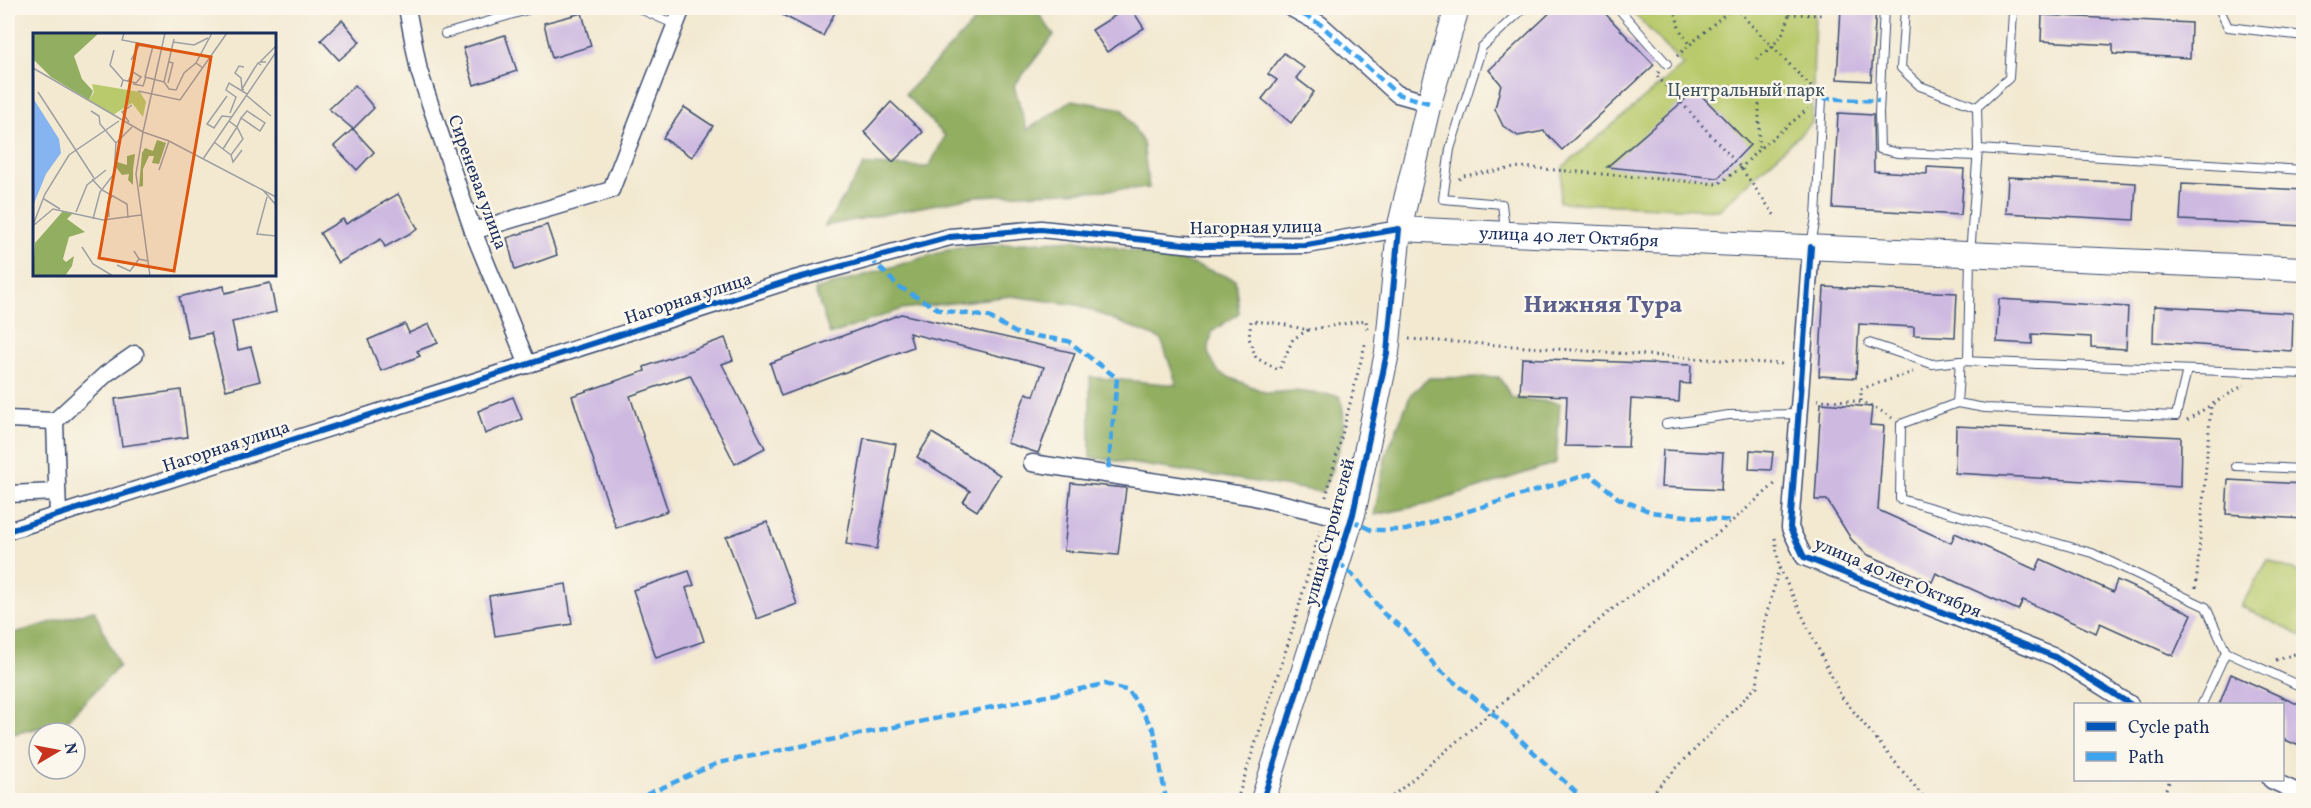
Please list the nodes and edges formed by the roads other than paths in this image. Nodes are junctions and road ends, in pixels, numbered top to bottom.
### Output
1 (407, 8) edge
2 (534, 8) edge
3 (638, 8) edge
4 (682, 8) edge
5 (1291, 8) edge
6 (1457, 8) edge
7 (1524, 8) edge
8 (1618, 8) edge
9 (1884, 8) edge
10 (1905, 8) edge
11 (2007, 8) edge
12 (2218, 8) edge
13 (676, 25) junction
14 (445, 34) dead end
15 (2304, 36) edge
16 (1667, 64) road end
17 (1822, 98) road end
18 (1429, 103) junction
19 (1977, 107) junction
20 (1978, 152) junction
21 (2304, 170) edge
22 (1399, 229) junction
23 (473, 231) junction
24 (1505, 234) junction
25 (1811, 247) junction
26 (1970, 255) junction
27 (2304, 269) edge
28 (1869, 343) dead end
29 (135, 354) dead end
30 (1964, 361) junction
31 (528, 365) junction
32 (2187, 370) junction
33 (2304, 375) edge
34 (1957, 403) junction
35 (1800, 407) junction
36 (8, 419) edge
37 (55, 421) junction
38 (1666, 424) dead end
39 (1032, 463) dead end
40 (2236, 466) dead end
41 (2304, 469) edge
42 (57, 492) junction
43 (8, 494) edge
44 (58, 515) junction
45 (1352, 520) junction
46 (8, 531) edge
47 (2226, 652) junction
48 (2304, 688) edge
49 (2127, 703) edge
50 (2203, 703) edge
51 (2273, 781) edge
52 (2304, 795) edge
53 (1263, 801) edge

1 - 23 street, Сиреневая улица
2 - 14 lane
3 - 13 lane
4 - 13 street
5 - 18 street
6 - 18 main road, улица Строителей
7 - 24 lane
8 - 16 lane
9 - 20 lane
10 - 19 lane
11 - 19 lane
12 - 15 lane
13 - 23 street
17 - 25 lane
18 - 22 main road, улица Строителей
19 - 20 lane
20 - 21 lane
20 - 26 lane
22 - 24 main road, улица 40 лет Октября
22 - 31 street, Нагорная улица
22 - 45 main road, улица Строителей
23 - 31 street, Сиреневая улица
24 - 25 main road, улица 40 лет Октября
25 - 26 main road, улица 40 лет Октября
25 - 35 street, улица 40 лет Октября
26 - 27 main road, улица 40 лет Октября
26 - 30 lane
28 - 30 lane
29 - 37 street
30 - 32 lane
30 - 34 lane
31 - 44 street, Нагорная улица
32 - 33 lane
32 - 34 lane
34 - 47 lane
35 - 38 lane
35 - 49 street, улица 40 лет Октября
36 - 37 street
37 - 42 street
39 - 45 street
40 - 41 lane
42 - 43 street
42 - 44 street
44 - 46 street, Нагорная улица
45 - 53 main road, улица Строителей
47 - 48 lane
47 - 50 lane
51 - 52 street

